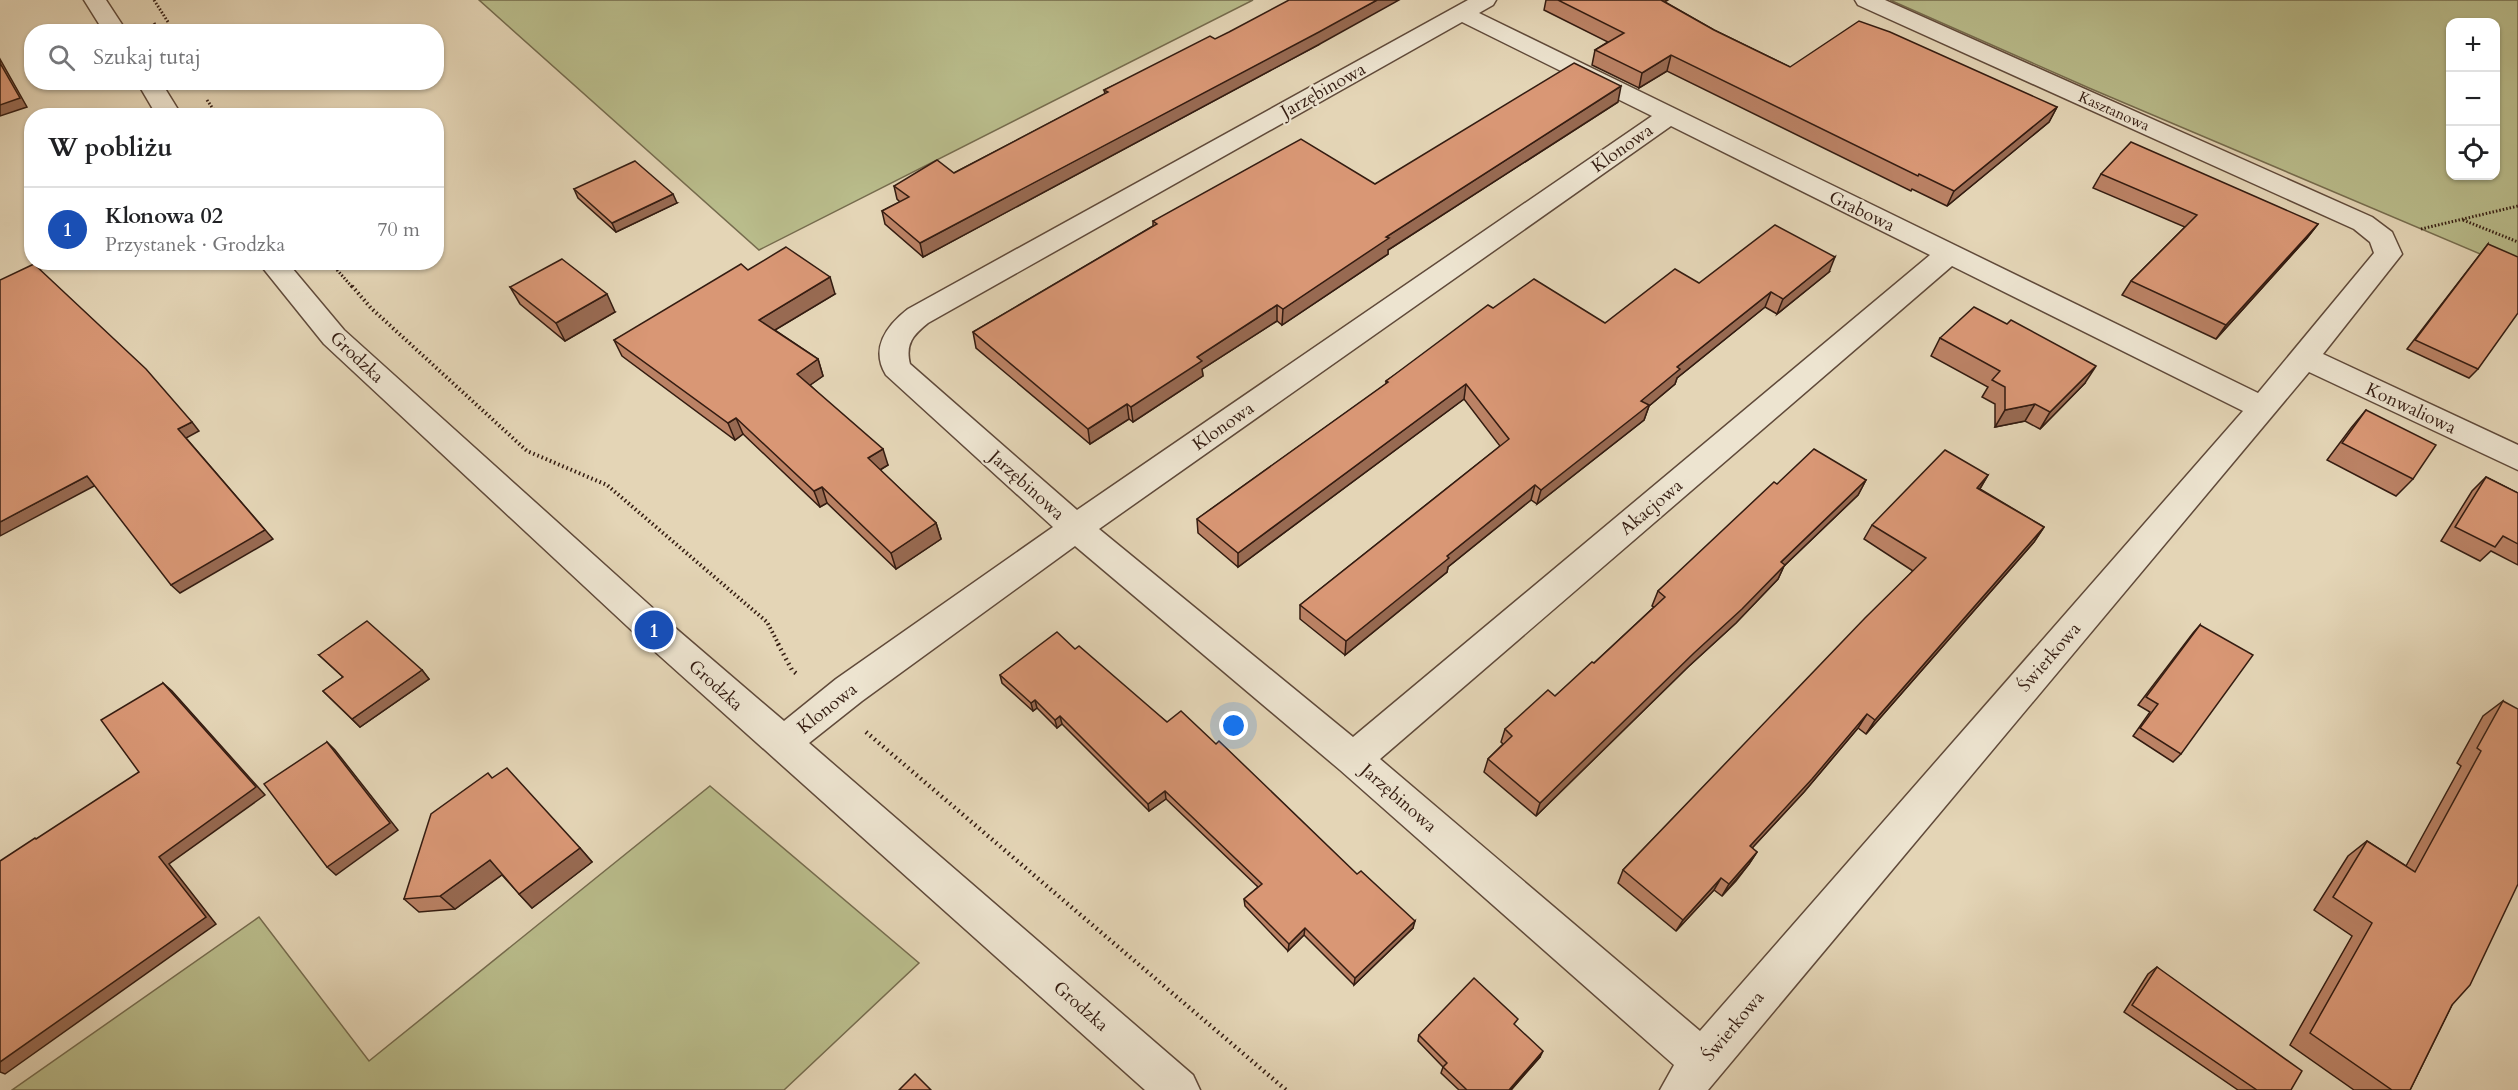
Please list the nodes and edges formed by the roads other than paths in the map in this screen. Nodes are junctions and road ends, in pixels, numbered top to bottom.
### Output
1 (95, 0) edge
2 (1866, 0) edge
3 (1474, 6) edge
4 (111, 24) edge
5 (154, 90) edge
6 (165, 108) edge
7 (1669, 116) junction
8 (2372, 230) joint
9 (1949, 254) junction
10 (278, 270) edge
11 (2303, 357) junction
12 (2263, 408) junction
13 (2518, 458) edge
14 (1076, 528) junction
15 (782, 744) junction
16 (1353, 759) junction
17 (1702, 1061) junction
18 (1178, 1090) edge
19 (1682, 1090) edge

1 - 4 street
2 - 8 street, Kasztanowa
3 - 7 street, Grabowa
3 - 14 street, Jarzębinowa
5 - 6 street
7 - 9 street, Grabowa
7 - 14 street, Klonowa
8 - 11 street, Świerkowa
9 - 12 street, Grabowa
9 - 16 street, Akacjowa
10 - 15 street, Grodzka
11 - 12 street, Świerkowa
11 - 13 street, Konwaliowa
12 - 17 street, Świerkowa
14 - 15 street, Klonowa
14 - 16 street, Jarzębinowa
15 - 18 street, Grodzka
16 - 17 street, Jarzębinowa
17 - 19 street, Świerkowa

